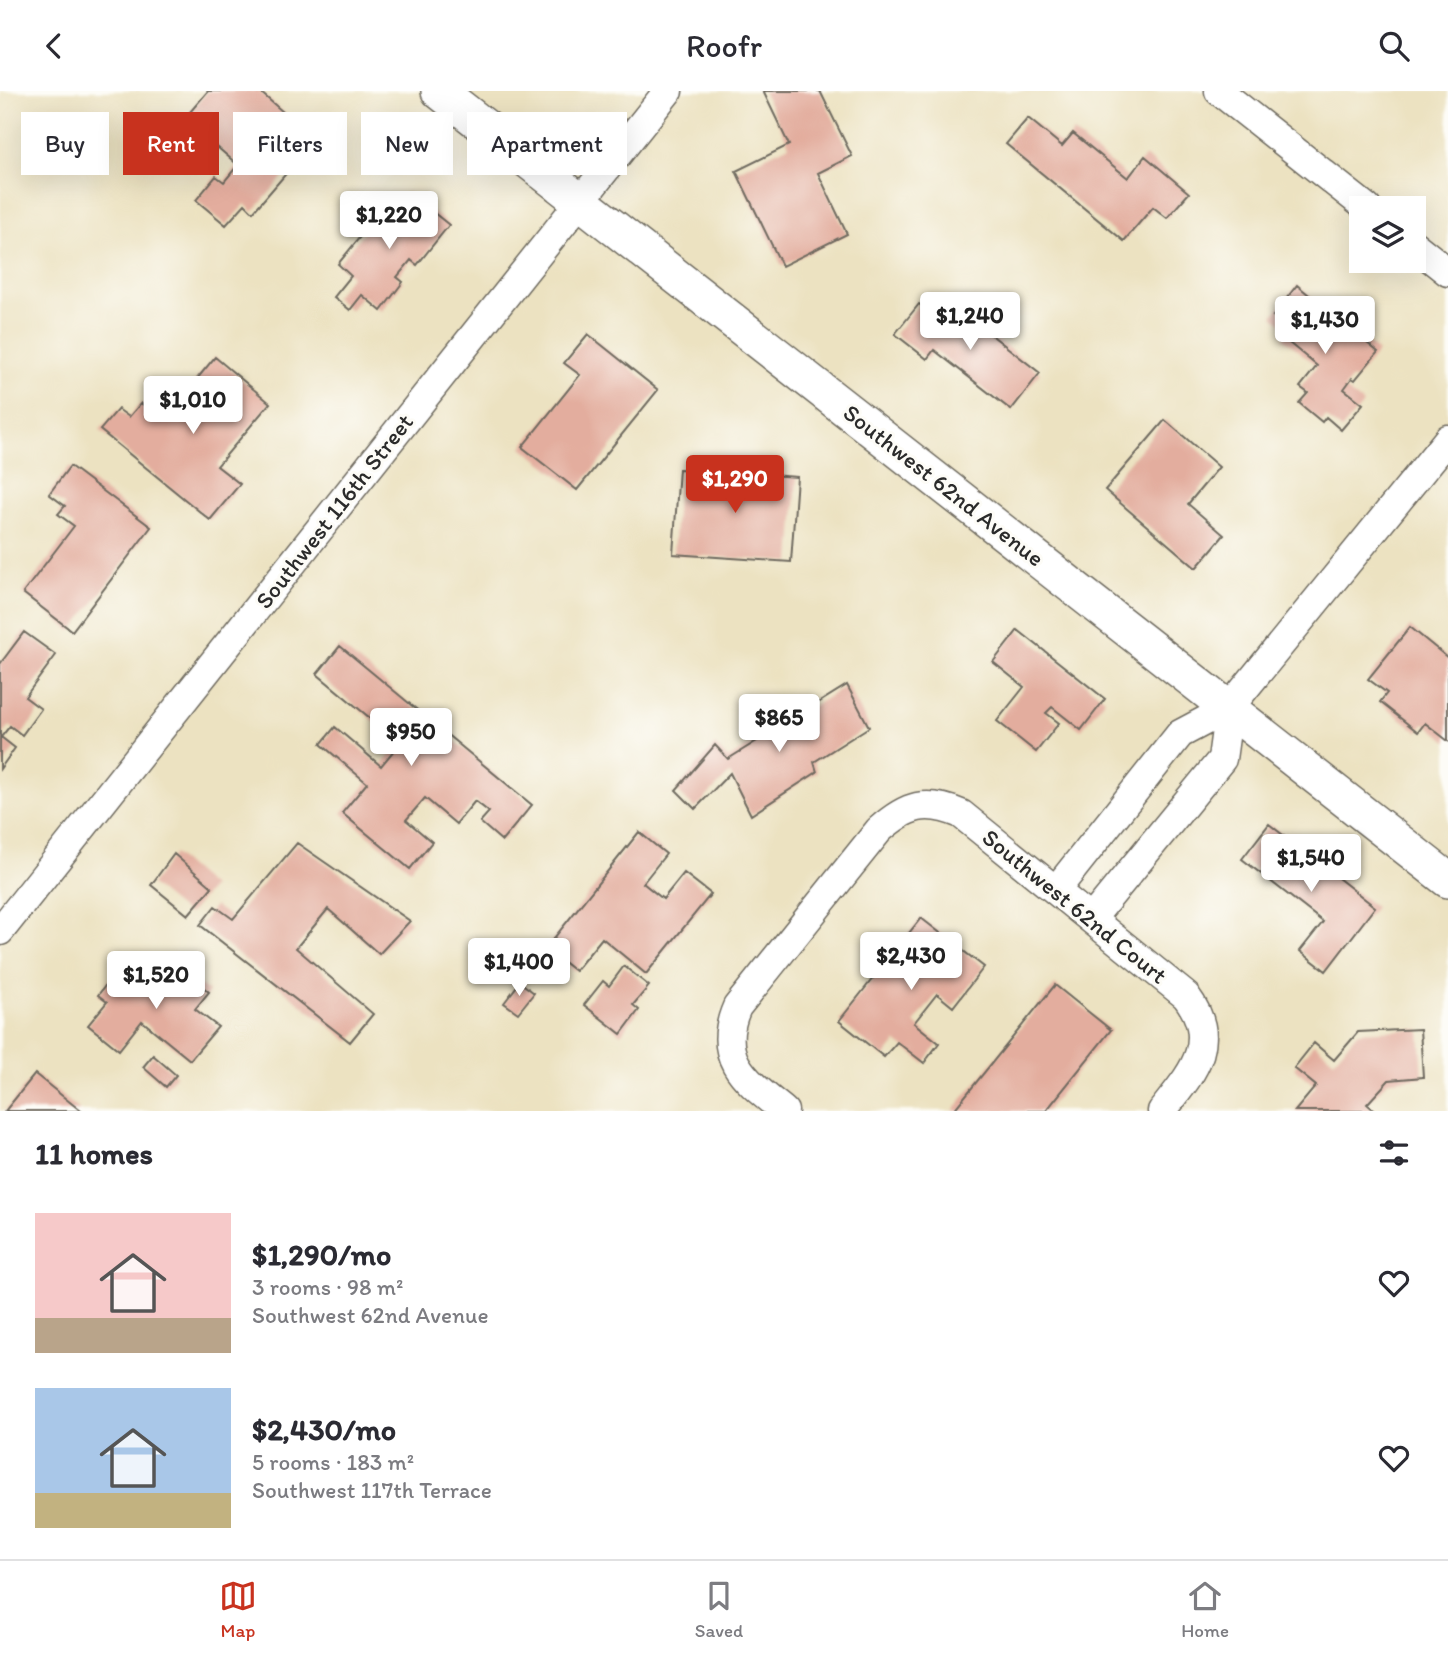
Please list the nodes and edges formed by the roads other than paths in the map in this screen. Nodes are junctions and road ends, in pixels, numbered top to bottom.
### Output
1 (439, 91) edge
2 (668, 91) edge
3 (1219, 91) edge
4 (1352, 196) edge
5 (581, 200) junction
6 (1426, 255) edge
7 (1448, 272) edge
8 (1448, 439) edge
9 (1229, 708) junction
10 (1448, 880) edge
11 (1056, 890) junction
12 (1092, 918) junction
13 (0, 931) edge
14 (784, 1111) edge
15 (1162, 1111) edge

1 - 5 street, Southwest 62nd Avenue
2 - 5 street, Southwest 116th Street
3 - 4 street
5 - 9 street, Southwest 62nd Avenue
5 - 13 street, Southwest 116th Street
6 - 7 street
8 - 9 street
9 - 10 street, Southwest 62nd Avenue
9 - 11 street
9 - 12 street
11 - 12 street, Southwest 62nd Court
11 - 14 street, Southwest 62nd Court
12 - 15 street, Southwest 62nd Court

